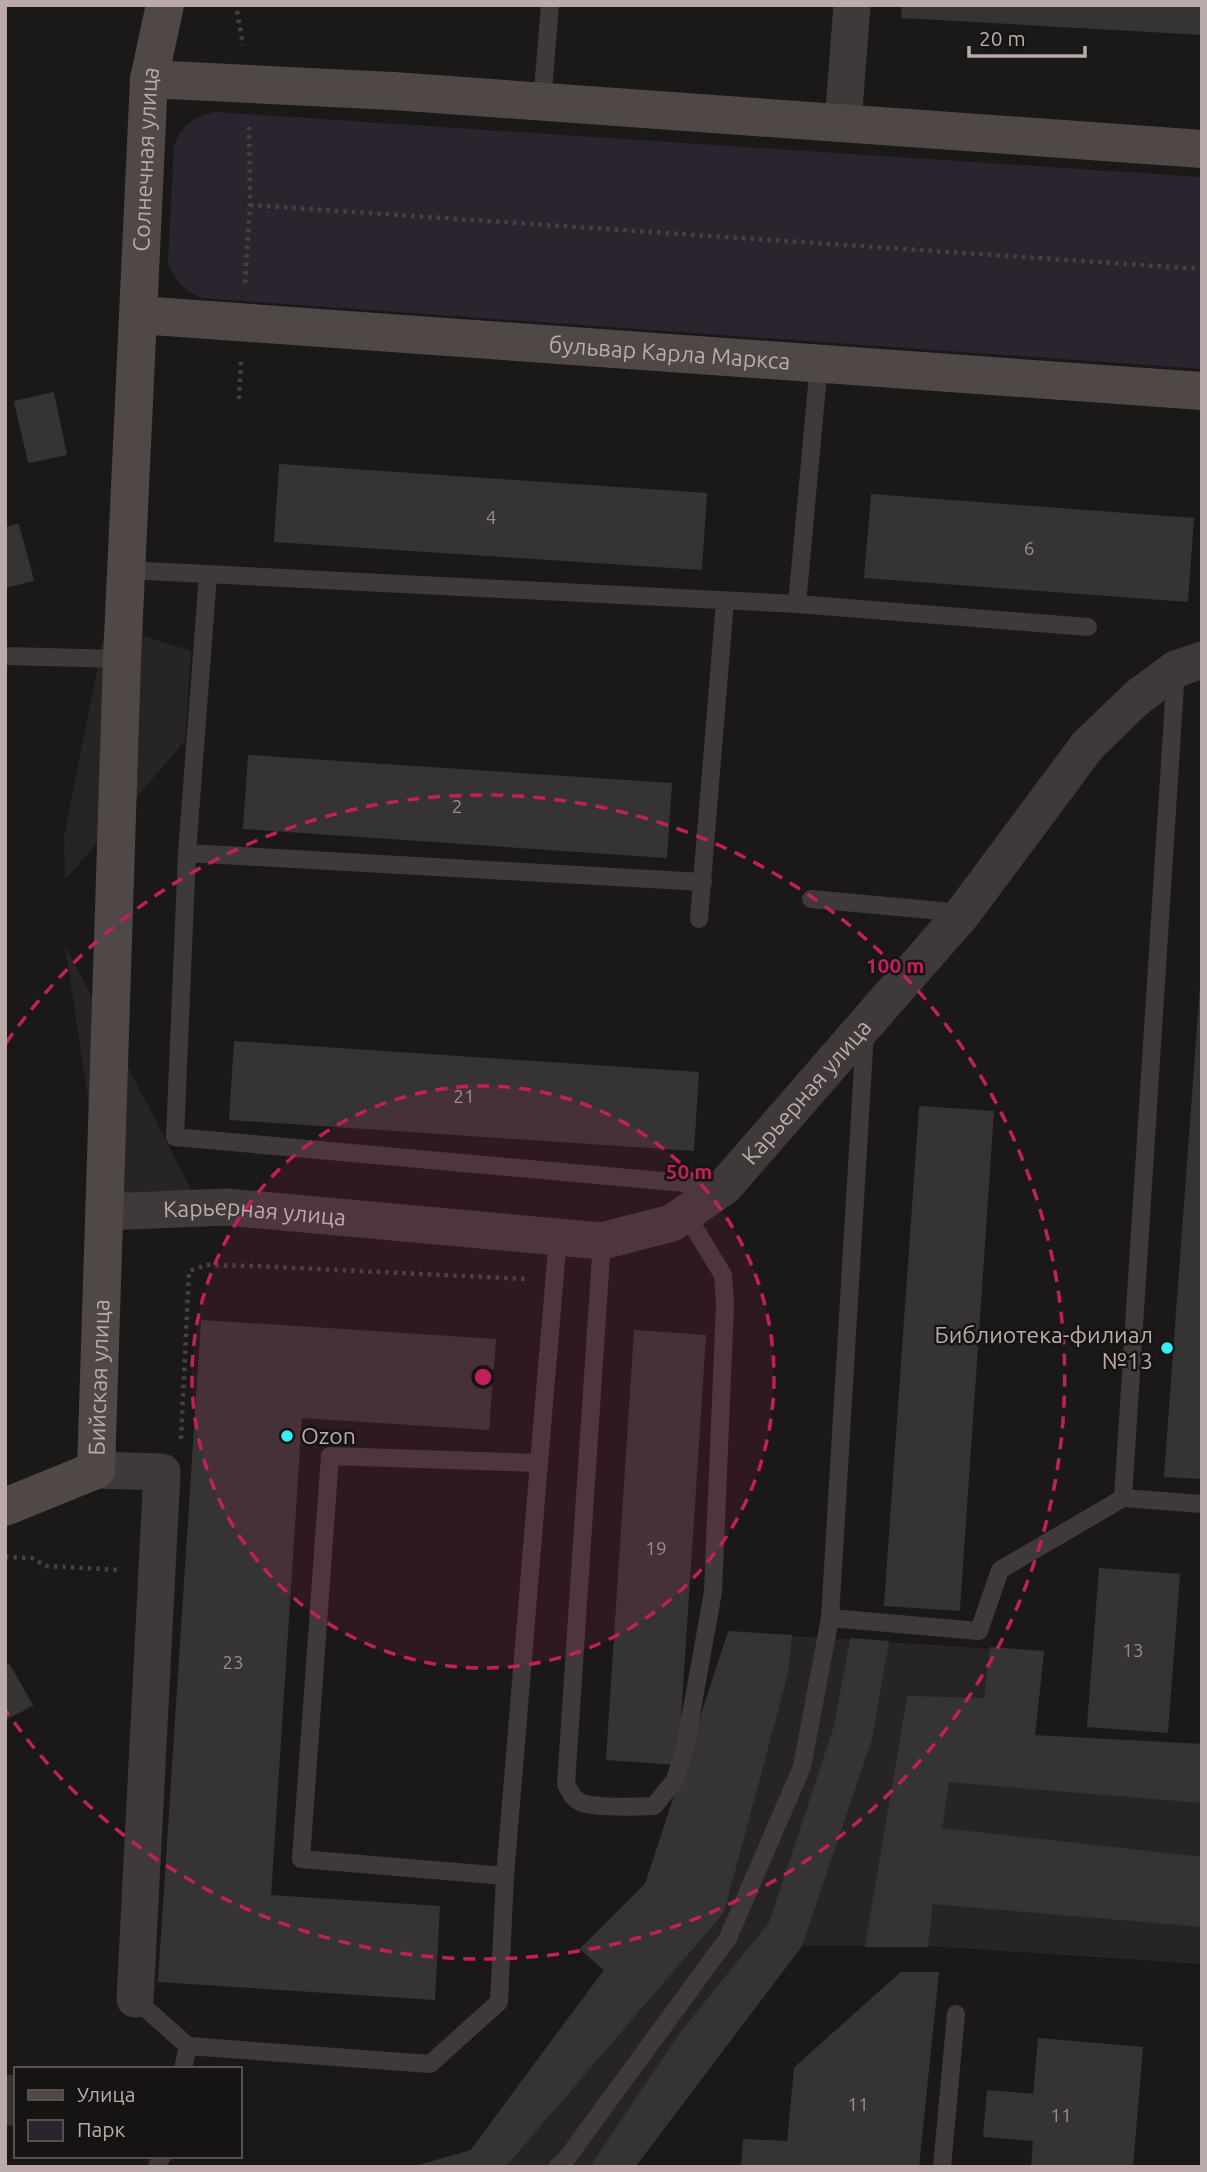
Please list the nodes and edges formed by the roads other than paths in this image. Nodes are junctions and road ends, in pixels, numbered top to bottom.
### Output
1 (165, 5) edge
2 (550, 5) edge
3 (852, 5) edge
4 (149, 79) junction
5 (542, 102) junction
6 (842, 123) junction
7 (1202, 149) edge
8 (139, 315) junction
9 (819, 364) junction
10 (1202, 391) edge
11 (126, 570) junction
12 (208, 575) junction
13 (725, 601) junction
14 (797, 604) junction
15 (1088, 627) dead end
16 (5, 656) edge
17 (122, 659) junction
18 (1189, 665) edge
19 (187, 853) junction
20 (703, 882) junction
21 (811, 899) dead end
22 (962, 913) junction
23 (699, 919) dead end
24 (865, 1025) junction
25 (725, 1186) junction
26 (105, 1212) junction
27 (686, 1214) junction
28 (558, 1237) junction
29 (602, 1241) junction
30 (539, 1463) junction
31 (96, 1470) junction
32 (1123, 1498) junction
33 (1202, 1504) edge
34 (5, 1507) edge
35 (830, 1618) junction
36 (505, 1876) junction
37 (135, 1999) joint
38 (956, 2014) dead end
39 (188, 2046) junction
40 (183, 2067) edge
41 (557, 2167) edge
42 (942, 2167) edge

1 - 4 street, Солнечная улица
2 - 5 lane
3 - 6 street
4 - 5 street
4 - 8 street, Солнечная улица
5 - 6 street
6 - 7 street
8 - 9 street, бульвар Карла Маркса
8 - 11 street, Солнечная улица
9 - 10 street, бульвар Карла Маркса
9 - 14 lane
11 - 12 lane
11 - 17 street, Бийская улица
12 - 13 lane
12 - 19 lane
13 - 14 lane
13 - 20 lane
14 - 15 lane
16 - 17 lane
17 - 26 street, Бийская улица
18 - 22 street, Карьерная улица
18 - 32 lane
19 - 20 lane
19 - 25 lane
20 - 23 lane
21 - 22 lane
22 - 24 street, Карьерная улица
24 - 25 street, Карьерная улица
24 - 35 lane
25 - 27 street, Карьерная улица
26 - 28 street, Карьерная улица
26 - 31 street, Бийская улица
27 - 29 street, Карьерная улица
27 - 29 lane
28 - 29 street, Карьерная улица
28 - 30 lane
30 - 36 lane
30 - 36 lane
31 - 34 street
31 - 37 street, Бийская улица
32 - 33 lane
32 - 35 lane
35 - 41 lane
36 - 39 lane
37 - 39 lane
38 - 42 lane
39 - 40 lane

